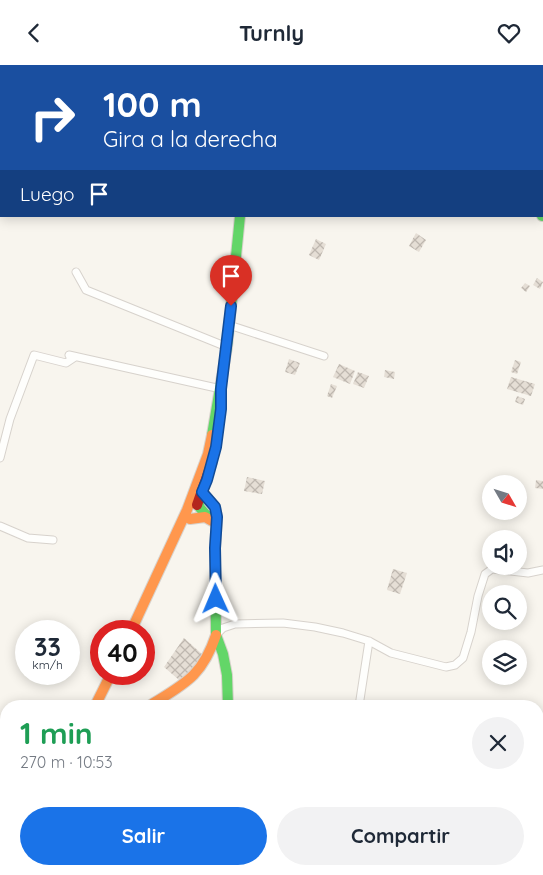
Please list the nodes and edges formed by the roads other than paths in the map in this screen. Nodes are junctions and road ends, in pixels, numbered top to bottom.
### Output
1 (240, 217) edge
2 (76, 272) dead end
3 (229, 325) junction
4 (227, 347) junction
5 (324, 357) dead end
6 (221, 389) junction
7 (0, 458) edge
8 (204, 466) junction
9 (202, 500) junction
10 (190, 519) junction
11 (213, 522) junction
12 (0, 526) edge
13 (54, 540) dead end
14 (160, 569) junction
15 (543, 569) edge
16 (136, 620) edge
17 (143, 620) edge
18 (216, 635) junction
19 (369, 641) junction
20 (106, 685) edge
21 (113, 685) edge
22 (99, 700) edge
23 (106, 700) edge
24 (158, 700) edge
25 (228, 700) edge
26 (360, 700) edge

1 - 3 main road
2 - 4 street
3 - 4 main road
3 - 5 street
4 - 6 main road
6 - 7 street
6 - 8 main road
6 - 9 main road
8 - 9 main road
8 - 14 main road
9 - 10 main road
9 - 11 main road
9 - 14 main road
10 - 11 main road
10 - 17 main road
11 - 18 main road
12 - 13 street
14 - 16 main road
15 - 19 street
18 - 19 street
18 - 24 main road
18 - 25 main road
19 - 26 street
20 - 22 main road
21 - 23 main road

